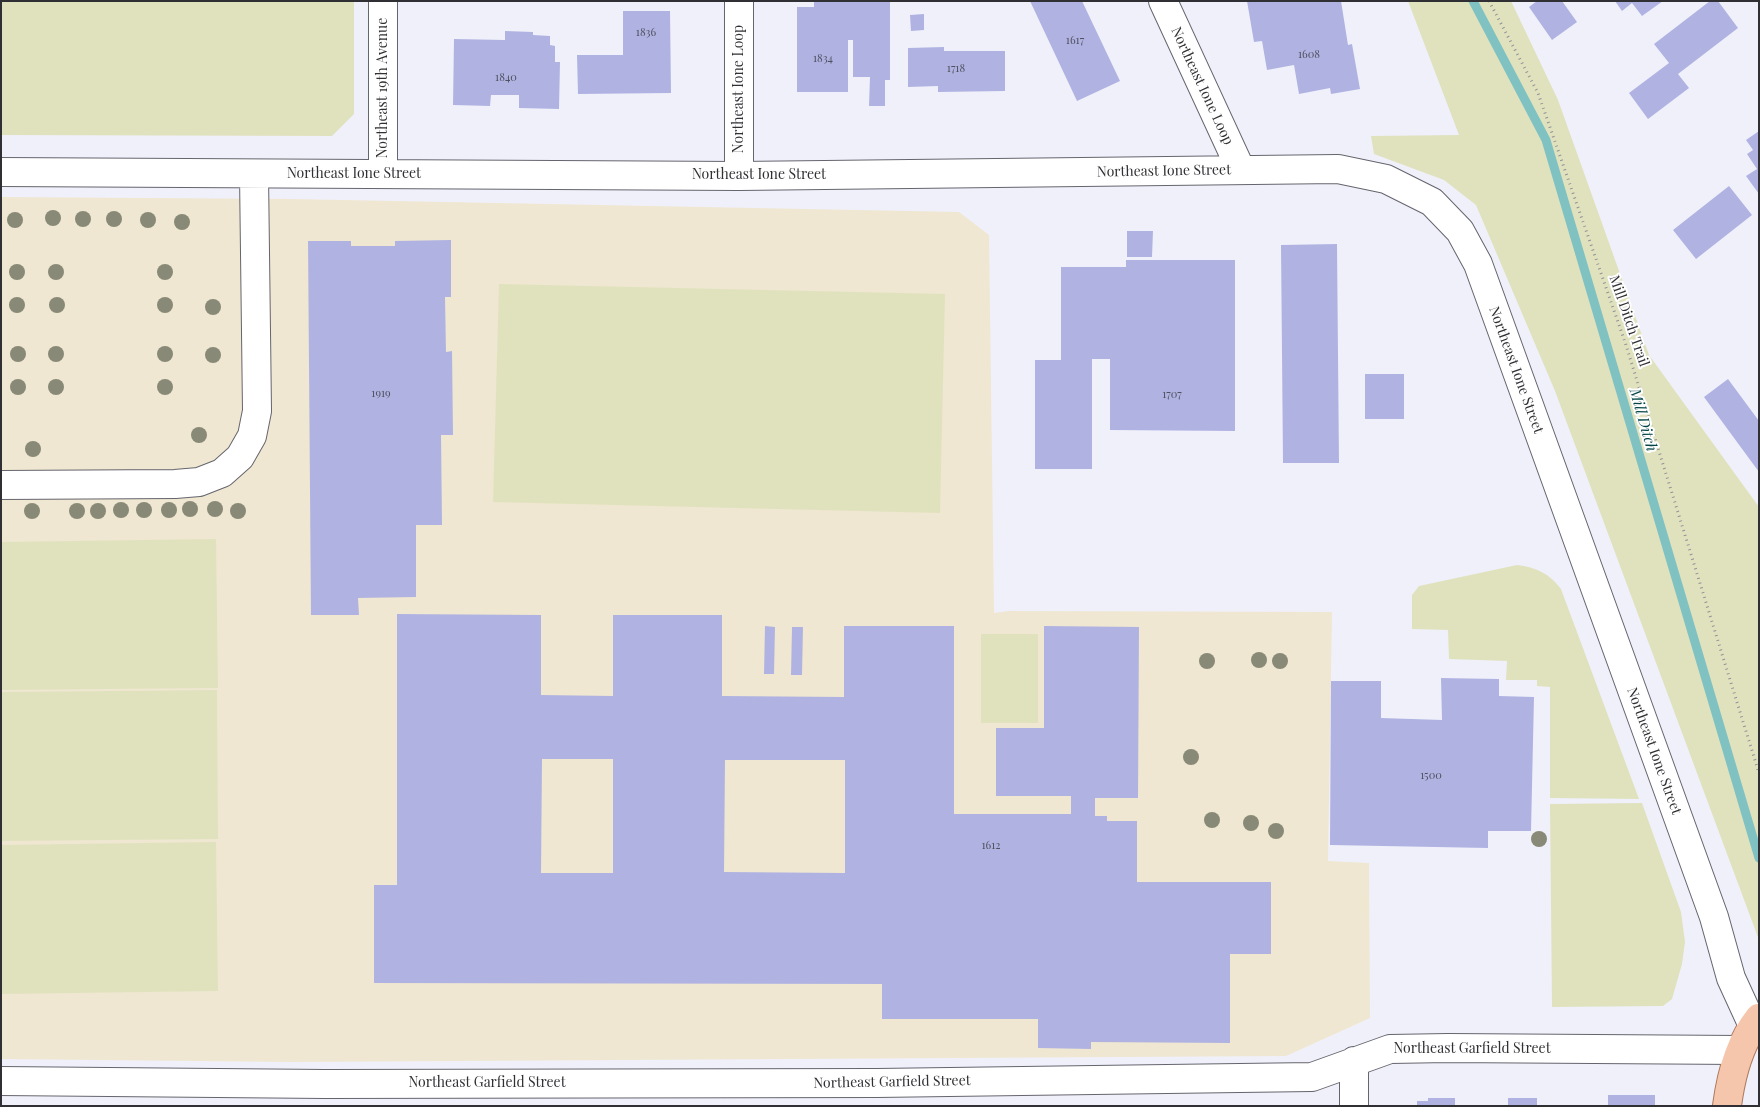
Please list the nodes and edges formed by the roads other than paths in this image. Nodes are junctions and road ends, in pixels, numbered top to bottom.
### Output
1 (383, 1) edge
2 (739, 1) edge
3 (1163, 1) edge
4 (1241, 170) junction
5 (1, 172) edge
6 (254, 174) junction
7 (384, 174) junction
8 (739, 176) junction
9 (1, 486) edge
10 (1756, 1022) edge
11 (1740, 1050) junction
12 (1354, 1061) junction
13 (1, 1081) edge
14 (325, 1095) edge
15 (1354, 1106) edge
16 (1726, 1106) edge

1 - 7 street, Northeast 19th Avenue
2 - 8 street, Northeast Ione Loop
3 - 4 street, Northeast Ione Loop
4 - 8 street, Northeast Ione Street
4 - 10 street, Northeast Ione Street
5 - 6 street, Northeast Ione Street
6 - 7 street, Northeast Ione Street
6 - 9 street
7 - 8 street, Northeast Ione Street
10 - 11 main road
11 - 12 street, Northeast Garfield Street
11 - 16 main road
12 - 14 street, Northeast Garfield Street
12 - 15 street
13 - 14 street, Northeast Garfield Street

